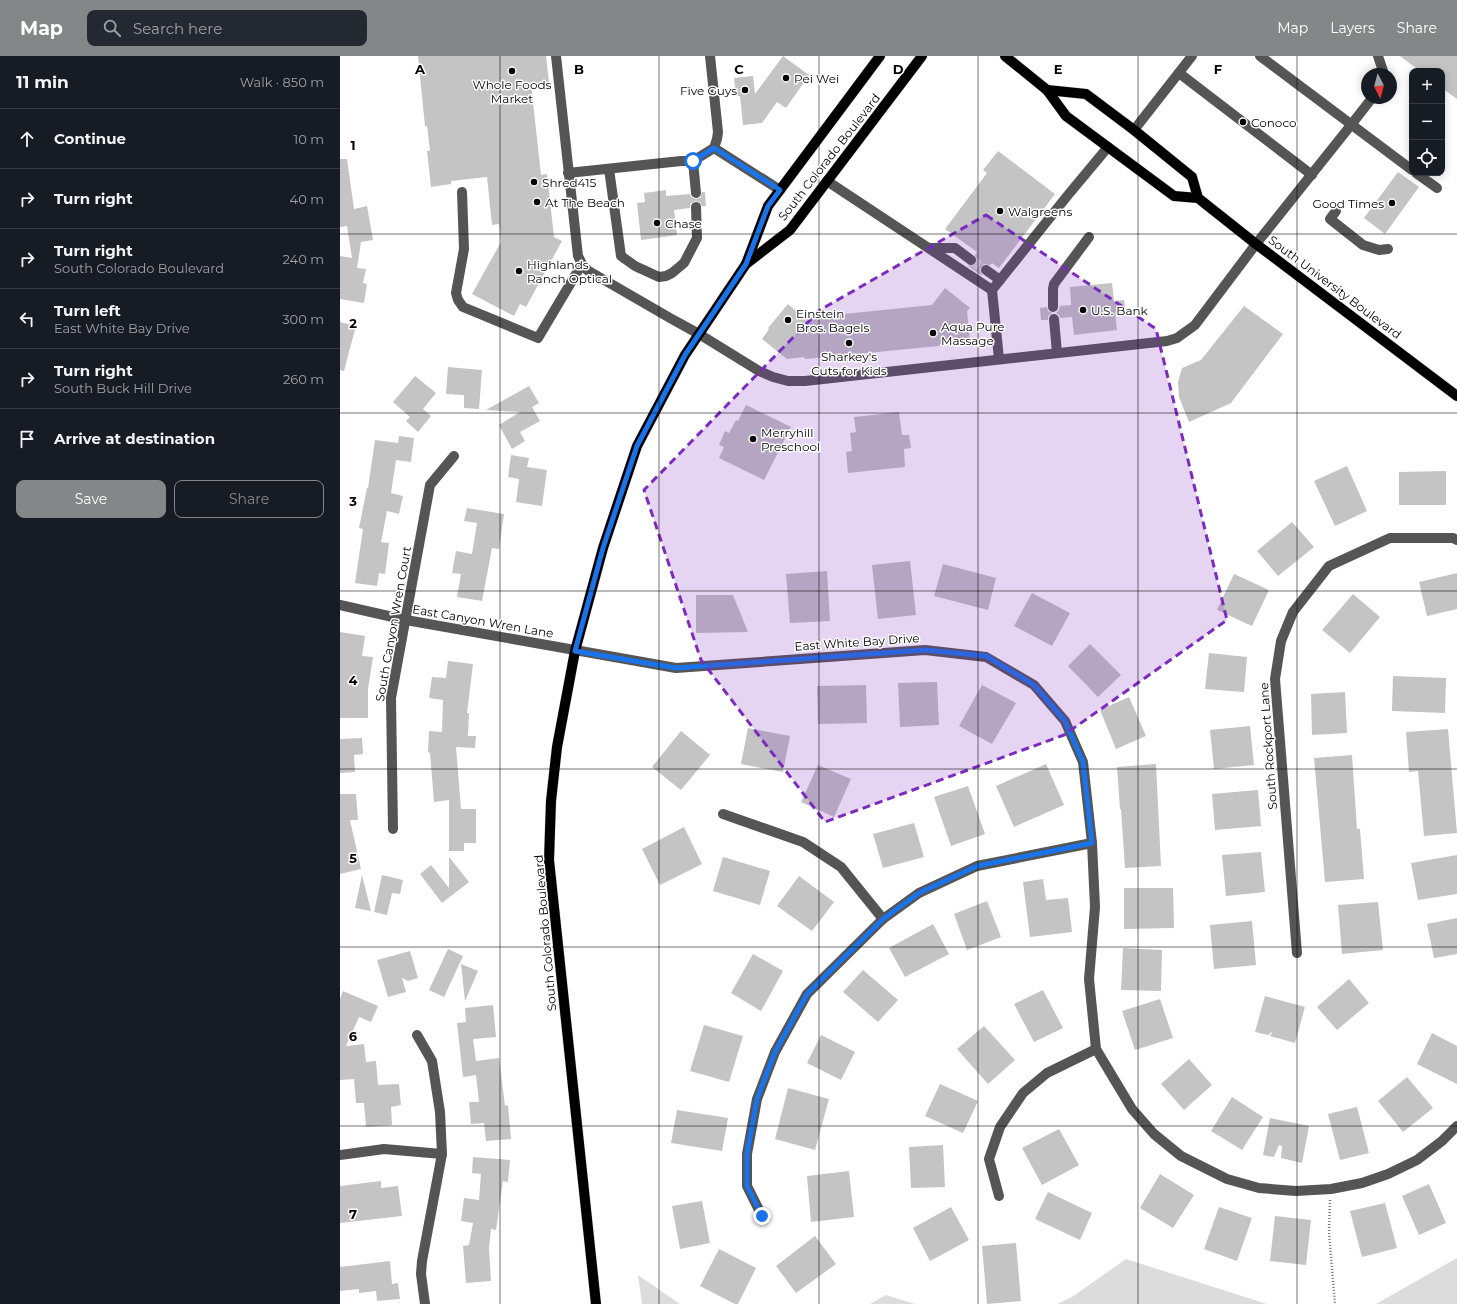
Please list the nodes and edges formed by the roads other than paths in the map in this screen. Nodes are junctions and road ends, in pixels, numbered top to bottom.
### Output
1 (556, 56) edge
2 (710, 56) edge
3 (880, 56) edge
4 (922, 56) edge
5 (1005, 56) edge
6 (1192, 56) edge
7 (1260, 56) edge
8 (1378, 56) edge
9 (1382, 68) edge
10 (1179, 73) junction
11 (1047, 90) junction
12 (1368, 104) edge
13 (1351, 126) junction
14 (1134, 130) junction
15 (1108, 147) junction
16 (714, 148) junction
17 (693, 161) junction
18 (609, 168) junction
19 (1409, 168) edge
20 (568, 173) junction
21 (1312, 175) junction
22 (1420, 176) edge
23 (827, 181) junction
24 (1437, 188) dead end
25 (780, 190) junction
26 (462, 192) dead end
27 (696, 193) dead end
28 (1198, 198) junction
29 (696, 207) dead end
30 (1336, 211) dead end
31 (1089, 237) dead end
32 (1256, 244) junction
33 (929, 248) junction
34 (1388, 249) dead end
35 (971, 260) tunnel mouth
36 (582, 264) junction
37 (746, 264) junction
38 (986, 270) tunnel mouth
39 (1000, 280) junction
40 (992, 290) junction
41 (1054, 306) dead end
42 (1054, 319) dead end
43 (699, 334) junction
44 (1057, 353) junction
45 (999, 359) junction
46 (1457, 396) edge
47 (454, 456) dead end
48 (1457, 540) edge
49 (340, 605) edge
50 (406, 620) junction
51 (575, 651) junction
52 (723, 814) dead end
53 (393, 829) dead end
54 (1092, 843) junction
55 (883, 919) junction
56 (1298, 954) dead end
57 (417, 1035) dead end
58 (1096, 1049) junction
59 (1457, 1126) edge
60 (442, 1154) junction
61 (340, 1155) edge
62 (999, 1196) dead end
63 (762, 1216) dead end
64 (424, 1304) edge
65 (596, 1304) edge

1 - 20 street
2 - 16 street
3 - 25 main road, South Colorado Boulevard
4 - 23 main road, South Colorado Boulevard
5 - 11 main road
6 - 10 street
7 - 13 street
8 - 9 street
10 - 14 street
10 - 21 street
11 - 14 main road
11 - 15 main road
12 - 13 street
13 - 19 street
13 - 21 street
14 - 28 main road
15 - 28 main road
15 - 39 street
16 - 17 street
16 - 25 street
17 - 18 street
17 - 27 street
18 - 20 street
18 - 29 street
20 - 36 street
21 - 32 street
22 - 24 street
23 - 33 street
23 - 37 main road, South Colorado Boulevard
25 - 37 main road, South Colorado Boulevard
26 - 36 street
28 - 32 main road, South University Boulevard
30 - 34 street
31 - 41 street
32 - 44 street
32 - 46 main road, South University Boulevard
33 - 35 street
33 - 40 street
36 - 43 street
37 - 43 main road, South Colorado Boulevard
38 - 39 street
39 - 40 street
40 - 45 street
42 - 44 street
43 - 45 street
43 - 51 main road, South Colorado Boulevard
44 - 45 street
47 - 50 street, South Canyon Wren Court
48 - 56 street, South Rockport Lane
49 - 50 street, East Canyon Wren Lane
50 - 51 street, East Canyon Wren Lane
50 - 53 street, South Canyon Wren Court
51 - 54 street, East White Bay Drive
51 - 65 main road, South Colorado Boulevard
52 - 55 street
54 - 55 street
54 - 58 street, East White Bay Drive
55 - 63 street
57 - 60 street
58 - 59 street, East White Bay Drive
58 - 62 street
60 - 61 street
60 - 64 street

